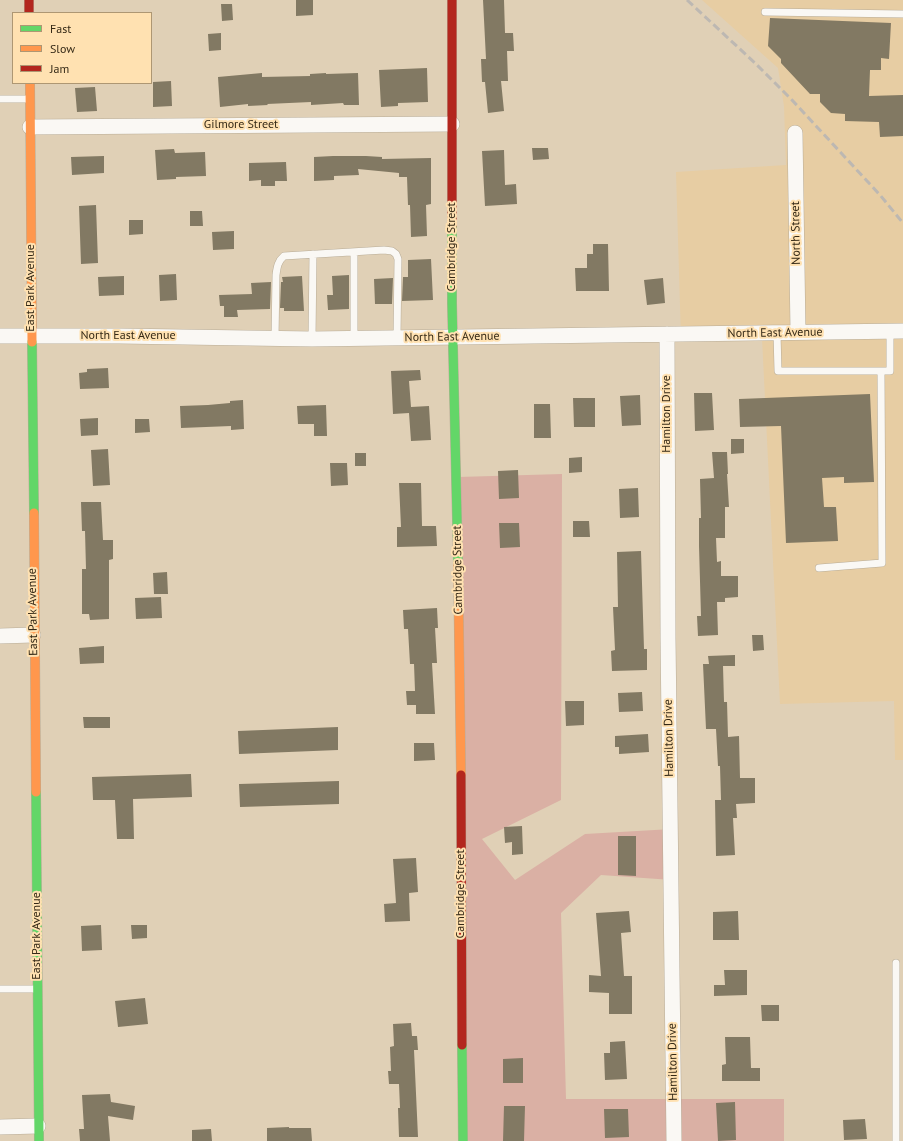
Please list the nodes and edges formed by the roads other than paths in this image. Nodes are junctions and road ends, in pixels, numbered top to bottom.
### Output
1 (29, 0) edge
2 (452, 0) edge
3 (29, 12) edge
4 (765, 12) dead end
5 (903, 14) edge
6 (30, 84) edge
7 (30, 98) junction
8 (0, 99) edge
9 (452, 124) junction
10 (30, 127) junction
11 (795, 133) dead end
12 (354, 252) junction
13 (313, 254) junction
14 (896, 331) edge
15 (777, 332) junction
16 (798, 332) junction
17 (667, 334) junction
18 (0, 336) edge
19 (31, 336) junction
20 (312, 338) junction
21 (354, 338) junction
22 (397, 338) junction
23 (453, 338) junction
24 (276, 339) junction
25 (881, 371) junction
26 (819, 568) dead end
27 (33, 635) junction
28 (0, 636) edge
29 (896, 963) dead end
30 (0, 989) edge
31 (38, 989) junction
32 (0, 1126) edge
33 (39, 1134) edge
34 (463, 1141) edge
35 (674, 1141) edge
36 (896, 1141) edge

1 - 3 street
2 - 9 street, Cambridge Street
4 - 5 lane
6 - 7 street, East Park Avenue
7 - 8 lane
7 - 10 street, East Park Avenue
9 - 10 street, Gilmore Street
9 - 23 street, Cambridge Street
10 - 19 street, East Park Avenue
11 - 16 street, North Street
12 - 13 lane
12 - 21 lane
12 - 22 lane
13 - 20 lane
13 - 24 lane
14 - 16 street, North East Avenue
14 - 25 lane
15 - 16 street, North East Avenue
15 - 17 street, North East Avenue
15 - 25 lane
17 - 23 street, North East Avenue
17 - 35 street, Hamilton Drive
18 - 19 street, North East Avenue
19 - 24 street, North East Avenue
19 - 27 street, East Park Avenue
20 - 21 street, North East Avenue
20 - 24 street, North East Avenue
21 - 22 street, North East Avenue
22 - 23 street, North East Avenue
23 - 34 street, Cambridge Street
25 - 26 lane
27 - 28 street
27 - 31 street, East Park Avenue
29 - 36 lane
30 - 31 lane
31 - 33 street, East Park Avenue
32 - 33 street

